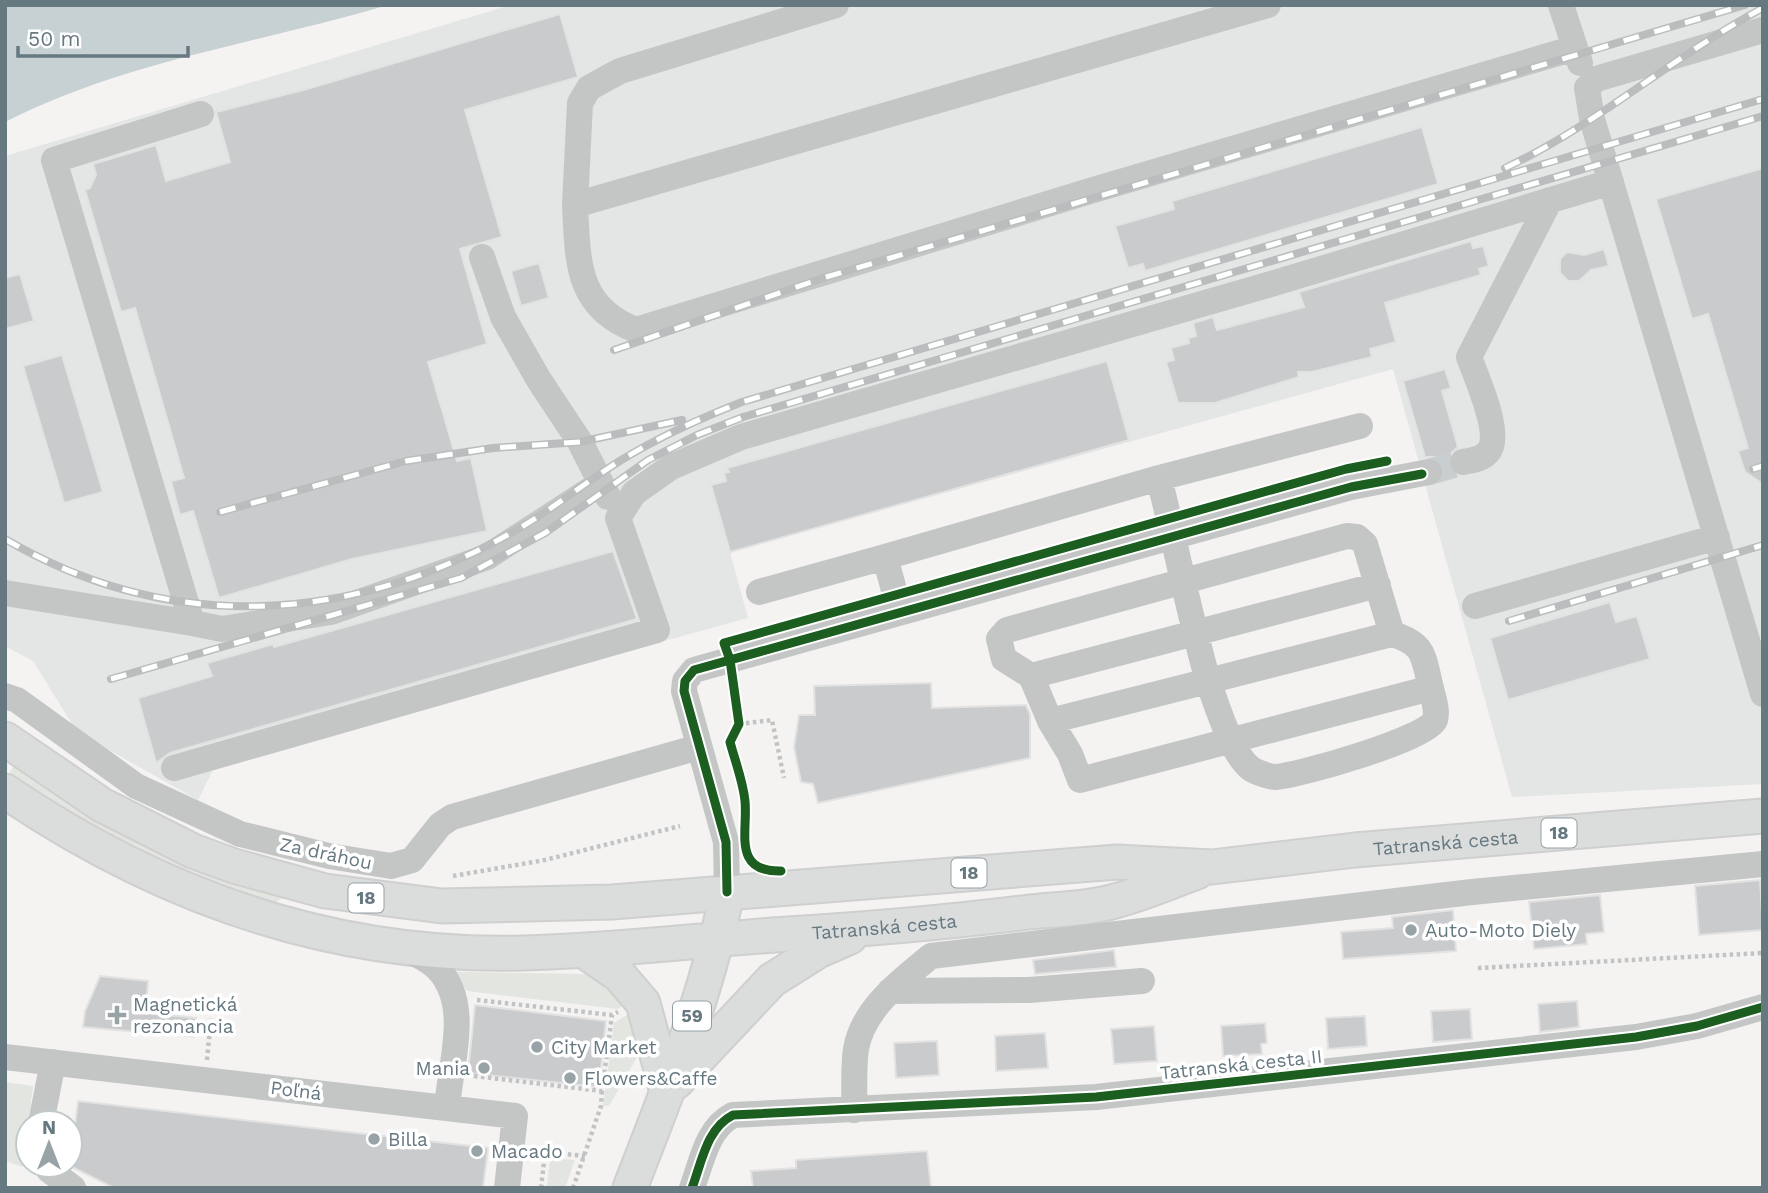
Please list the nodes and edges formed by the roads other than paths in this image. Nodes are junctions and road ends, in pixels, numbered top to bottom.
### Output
1 (836, 5) edge
2 (1268, 5) edge
3 (1561, 5) edge
4 (1763, 30) edge
5 (1575, 48) junction
6 (1587, 88) junction
7 (201, 114) dead end
8 (1611, 182) junction
9 (1550, 200) junction
10 (575, 205) junction
11 (482, 257) dead end
12 (1360, 426) dead end
13 (1462, 462) tunnel mouth
14 (1425, 473) tunnel mouth
15 (1159, 478) junction
16 (601, 483) junction
17 (618, 518) junction
18 (1174, 536) junction
19 (1717, 537) junction
20 (885, 557) junction
21 (1181, 582) junction
22 (1378, 585) junction
23 (759, 592) dead end
24 (5, 593) edge
25 (1475, 607) dead end
26 (900, 612) junction
27 (192, 623) junction
28 (1194, 632) junction
29 (1392, 634) junction
30 (1031, 676) junction
31 (1208, 681) junction
32 (1431, 688) junction
33 (1763, 694) edge
34 (5, 696) edge
35 (1050, 721) junction
36 (5, 739) edge
37 (1231, 740) junction
38 (699, 747) junction
39 (174, 768) dead end
40 (6, 792) edge
41 (1763, 816) edge
42 (1763, 864) edge
43 (1212, 867) junction
44 (727, 892) junction
45 (869, 929) junction
46 (718, 941) junction
47 (403, 946) junction
48 (583, 951) junction
49 (1142, 981) dead end
50 (890, 991) junction
51 (1763, 1007) edge
52 (5, 1056) edge
53 (52, 1062) junction
54 (667, 1092) junction
55 (447, 1108) junction
56 (44, 1109) edge
57 (854, 1110) junction
58 (507, 1188) edge
59 (630, 1188) edge
60 (692, 1188) edge

1 - 10 street
2 - 10 street
3 - 5 street
4 - 6 street
5 - 6 street
5 - 10 street
6 - 8 street
7 - 27 street
8 - 9 street
8 - 19 street
9 - 13 street
9 - 17 street
11 - 16 street
12 - 15 street
14 - 18 street
15 - 18 street
15 - 20 street
16 - 17 street
16 - 27 street
17 - 39 street
18 - 21 street
18 - 26 street
19 - 25 street
19 - 33 street
20 - 23 street
20 - 26 street
21 - 22 street
21 - 28 street
21 - 30 street
22 - 28 street
22 - 29 street
24 - 27 street
26 - 38 street
28 - 30 street
28 - 31 street
29 - 31 street
29 - 32 street
30 - 35 street
31 - 35 street
31 - 37 street
32 - 37 street
32 - 37 street
34 - 38 street, Za dráhou
35 - 37 street
36 - 44 main road, 18
38 - 44 street
40 - 47 main road, 18
41 - 43 main road, Tatranská cesta / 18
42 - 50 street
43 - 44 main road, Tatranská cesta / 18
43 - 45 main road, Tatranská cesta / 18
44 - 46 main road
45 - 46 main road, Tatranská cesta / 18
45 - 54 main road
46 - 48 main road, 18
46 - 54 main road, 59
47 - 48 main road, 18
47 - 55 street
48 - 54 main road
49 - 50 street
50 - 57 street
51 - 57 street, Tatranská cesta II
52 - 53 street, Poľná
53 - 55 street, Poľná
53 - 56 street
54 - 59 main road, 59
55 - 58 street, Poľná
57 - 60 street, Tatranská cesta II

